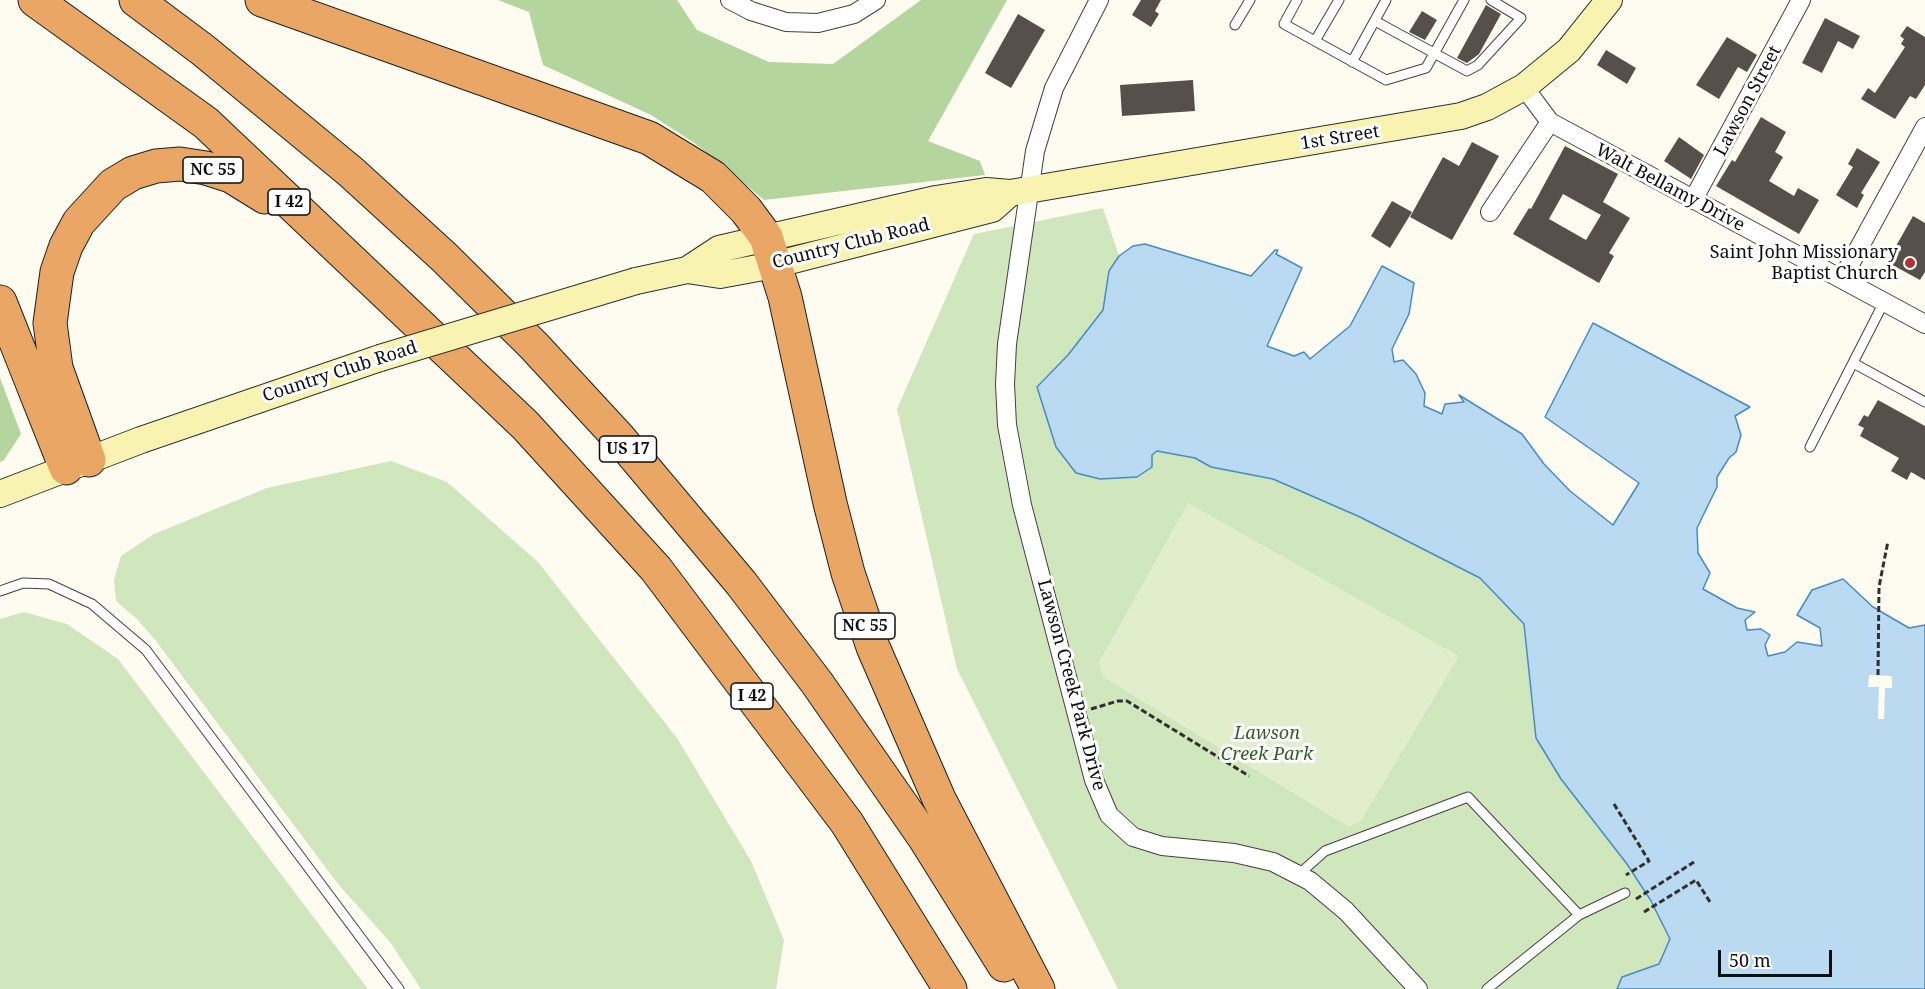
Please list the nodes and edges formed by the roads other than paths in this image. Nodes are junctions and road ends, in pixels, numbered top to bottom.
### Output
1 (36, 0) edge
2 (136, 0) edge
3 (262, 0) edge
4 (730, 0) edge
5 (876, 0) edge
6 (1250, 0) edge
7 (1297, 0) edge
8 (1339, 0) edge
9 (1386, 0) edge
10 (1464, 0) edge
11 (1491, 0) edge
12 (1609, 0) edge
13 (1801, 0) edge
14 (1093, 2) edge
15 (1375, 21) junction
16 (1235, 25) dead end
17 (1315, 41) junction
18 (1434, 54) junction
19 (1352, 62) junction
20 (1524, 87) junction
21 (1550, 123) junction
22 (1925, 127) edge
23 (1019, 191) junction
24 (1693, 200) junction
25 (1490, 212) dead end
26 (770, 251) junction
27 (1842, 279) junction
28 (0, 302) edge
29 (1884, 302) junction
30 (1925, 324) edge
31 (1855, 364) junction
32 (1925, 402) edge
33 (525, 425) junction
34 (1810, 447) dead end
35 (78, 464) junction
36 (0, 494) edge
37 (0, 591) edge
38 (1298, 874) junction
39 (1625, 893) dead end
40 (1579, 915) junction
41 (399, 989) edge
42 (950, 989) edge
43 (1019, 989) edge
44 (1038, 989) edge
45 (1418, 989) edge
46 (1487, 989) edge

1 - 33 highway, I 42
2 - 43 highway, US 17
3 - 26 highway
4 - 5 street
6 - 16 lane
7 - 17 lane
8 - 17 lane
9 - 15 lane
10 - 18 lane
11 - 18 lane
12 - 20 main road, 1st Street
13 - 24 street, Lawson Street
14 - 23 street, Lawson Creek Park Drive
15 - 18 lane
15 - 19 lane
17 - 19 lane
18 - 19 lane
20 - 21 street, Walt Bellamy Drive
20 - 23 main road, 1st Street
21 - 24 street, Walt Bellamy Drive
21 - 25 street
22 - 27 street
23 - 26 main road, Country Club Road
23 - 38 street, Lawson Creek Park Drive
24 - 27 street, Walt Bellamy Drive
26 - 35 main road, Country Club Road, bridge
26 - 44 highway, NC 55
27 - 29 street, Walt Bellamy Drive
28 - 35 highway
29 - 30 street, Walt Bellamy Drive
29 - 31 lane
31 - 32 lane
31 - 34 lane
33 - 35 highway, NC 55
33 - 42 highway, I 42
35 - 36 main road, Country Club Road
37 - 41 lane
38 - 40 lane
38 - 45 street, Lawson Creek Park Drive
39 - 40 lane
40 - 46 lane

